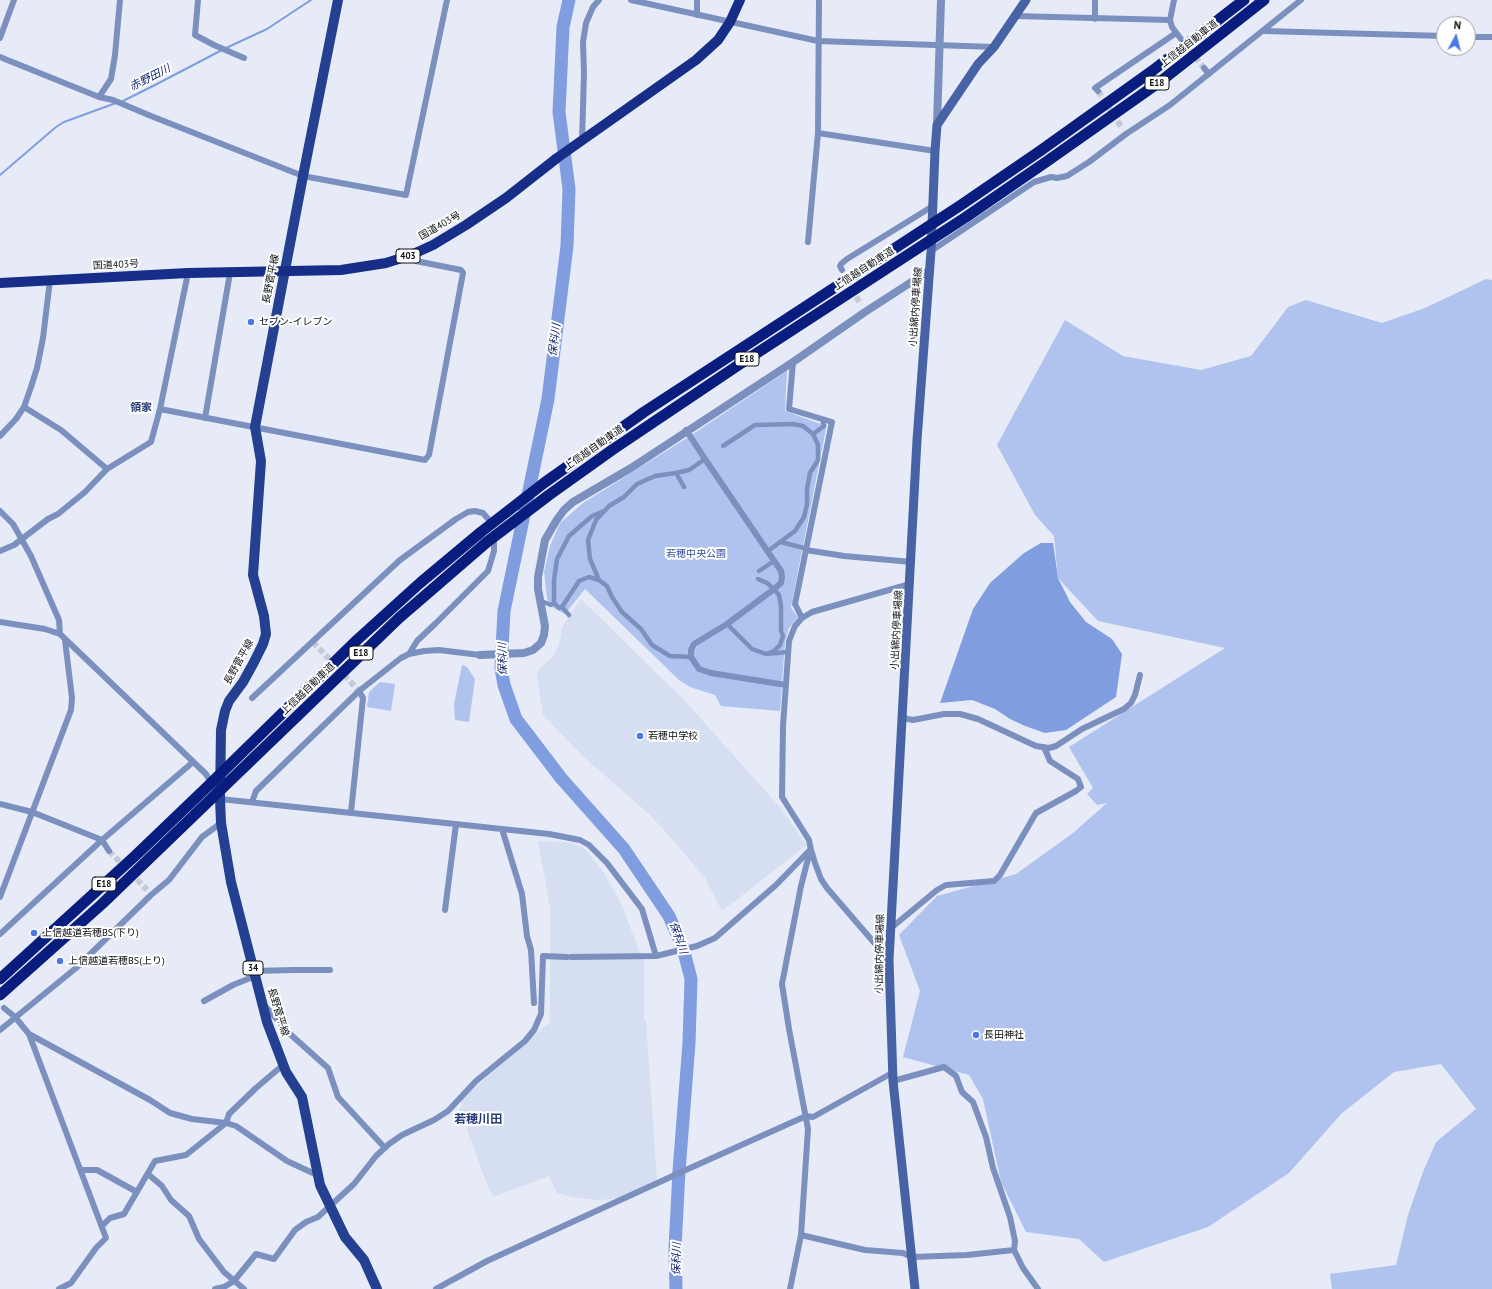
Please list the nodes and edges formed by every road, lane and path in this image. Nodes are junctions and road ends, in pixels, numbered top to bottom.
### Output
1 (14, 0) edge
2 (120, 0) edge
3 (198, 0) edge
4 (338, 0) edge
5 (447, 0) edge
6 (599, 0) edge
7 (631, 0) edge
8 (698, 0) edge
9 (740, 0) edge
10 (819, 0) edge
11 (941, 0) edge
12 (1026, 0) edge
13 (1095, 0) edge
14 (1174, 0) edge
15 (1244, 0) edge
16 (1264, 0) edge
17 (1302, 0) edge
18 (697, 15) junction
19 (1016, 16) junction
20 (1095, 19) junction
21 (1170, 20) junction
22 (730, 22) junction
23 (1264, 31) junction
24 (1176, 33) junction
25 (1436, 36) edge
26 (1476, 36) edge
27 (1492, 37) edge
28 (0, 38) edge
29 (1181, 39) tunnel mouth
30 (818, 41) junction
31 (940, 45) junction
32 (994, 46) junction
33 (0, 58) edge
34 (244, 58) dead end
35 (1204, 68) tunnel mouth
36 (1209, 74) junction
37 (1098, 91) dead end
38 (99, 97) junction
39 (937, 125) junction
40 (818, 133) junction
41 (581, 141) junction
42 (935, 151) junction
43 (302, 176) junction
44 (933, 206) junction
45 (808, 242) dead end
46 (931, 251) junction
47 (410, 256) junction
48 (842, 270) dead end
49 (930, 270) junction
50 (285, 272) junction
51 (188, 273) junction
52 (230, 273) junction
53 (50, 280) junction
54 (0, 283) edge
55 (793, 362) junction
56 (24, 407) junction
57 (160, 409) junction
58 (206, 418) junction
59 (822, 419) junction
60 (824, 426) junction
61 (254, 427) junction
62 (686, 430) junction
63 (830, 432) junction
64 (813, 434) junction
65 (0, 436) edge
66 (723, 446) dead end
67 (705, 459) junction
68 (107, 469) junction
69 (676, 473) junction
70 (684, 487) dead end
71 (605, 510) junction
72 (0, 511) edge
73 (22, 539) junction
74 (781, 542) junction
75 (805, 549) junction
76 (0, 551) edge
77 (768, 551) junction
78 (774, 560) junction
79 (912, 562) junction
80 (759, 571) dead end
81 (758, 579) dead end
82 (599, 580) junction
83 (910, 584) junction
84 (774, 590) junction
85 (541, 601) junction
86 (554, 603) junction
87 (562, 607) junction
88 (569, 615) dead end
89 (802, 618) junction
90 (0, 622) edge
91 (728, 624) junction
92 (60, 634) junction
93 (65, 640) junction
94 (788, 652) junction
95 (409, 654) junction
96 (766, 654) junction
97 (480, 655) joint
98 (691, 657) junction
99 (1140, 675) dead end
100 (786, 685) junction
101 (360, 691) junction
102 (252, 698) dead end
103 (903, 718) junction
104 (1044, 747) junction
105 (193, 762) junction
106 (220, 799) junction
107 (252, 802) junction
108 (0, 804) edge
109 (32, 812) junction
110 (350, 812) junction
111 (221, 823) junction
112 (456, 824) junction
113 (502, 829) junction
114 (102, 840) junction
115 (810, 850) junction
116 (109, 851) tunnel mouth
117 (0, 897) edge
118 (445, 910) dead end
119 (891, 928) junction
120 (0, 934) edge
121 (656, 956) junction
122 (889, 960) junction
123 (330, 970) dead end
124 (255, 974) junction
125 (0, 979) edge
126 (0, 995) edge
127 (204, 1001) dead end
128 (534, 1003) dead end
129 (262, 1004) junction
130 (4, 1008) dead end
131 (15, 1017) junction
132 (0, 1030) edge
133 (29, 1034) junction
134 (283, 1065) junction
135 (892, 1077) junction
136 (806, 1116) junction
137 (226, 1123) junction
138 (385, 1148) junction
139 (81, 1170) junction
140 (148, 1174) junction
141 (317, 1175) junction
142 (137, 1192) junction
143 (329, 1206) junction
144 (102, 1226) junction
145 (801, 1235) junction
146 (1014, 1250) junction
147 (912, 1257) junction
148 (234, 1281) junction
149 (60, 1289) edge
150 (215, 1289) edge
151 (244, 1289) edge
152 (377, 1289) edge
153 (436, 1289) edge
154 (790, 1289) edge
155 (915, 1289) edge
156 (1038, 1289) edge

1 - 28 street
2 - 38 street
3 - 34 street
4 - 43 main road, 長野菅平線 / 34
5 - 43 street
6 - 41 street
7 - 18 street
8 - 18 street
9 - 22 highway, 国道403号 / 403
10 - 30 street
11 - 31 street
12 - 19 main road, 小出綿内停車場線
13 - 20 street
14 - 21 street
15 - 125 highway, 上信越自動車道 / E18
16 - 126 highway, 上信越自動車道 / E18
17 - 23 street
18 - 22 street
19 - 20 street
19 - 32 main road, 小出綿内停車場線
20 - 21 street
21 - 24 street
22 - 30 street
22 - 41 highway, 国道403号 / 403
23 - 25 street
23 - 36 street
24 - 29 street
24 - 37 street
26 - 27 street
30 - 31 street
30 - 40 street
31 - 32 street
31 - 39 street
32 - 39 main road, 小出綿内停車場線
33 - 38 street
35 - 36 street
36 - 46 street
38 - 43 street
39 - 42 main road, 小出綿内停車場線
40 - 42 street
40 - 45 street
41 - 47 highway, 国道403号 / 403
42 - 44 main road, 小出綿内停車場線
43 - 50 main road, 長野菅平線 / 34
44 - 46 main road, 小出綿内停車場線
44 - 48 street
46 - 49 main road, 小出綿内停車場線
47 - 50 highway, 国道403号 / 403
47 - 61 street
49 - 55 street
49 - 79 main road, 小出綿内停車場線
50 - 52 highway, 国道403号 / 403
50 - 61 main road, 長野菅平線 / 34
51 - 52 highway, 国道403号 / 403
51 - 53 highway, 国道403号 / 403
51 - 57 street
52 - 58 street
53 - 54 highway, 国道403号 / 403
53 - 56 street
55 - 59 street
55 - 62 street
56 - 65 street
56 - 68 street
57 - 58 street
57 - 68 street
58 - 61 street
59 - 60 street
59 - 63 street
60 - 63 street
60 - 64 street
61 - 106 main road, 長野菅平線 / 34
62 - 67 street
62 - 85 street
63 - 75 street
64 - 66 street
64 - 74 street
67 - 69 street
67 - 77 street
68 - 73 street
69 - 70 street
69 - 71 street
71 - 82 street
71 - 86 street
72 - 73 street
73 - 76 street
73 - 92 street
74 - 75 street
74 - 77 street
75 - 79 street
75 - 89 street
77 - 78 street
78 - 80 street
78 - 84 street
79 - 83 main road, 小出綿内停車場線
81 - 84 street
82 - 87 street
82 - 98 street
83 - 89 street
83 - 103 main road, 小出綿内停車場線
84 - 91 street
84 - 96 street
85 - 86 street
85 - 97 street
86 - 87 street
87 - 88 street
89 - 94 street
90 - 92 street
91 - 96 street
91 - 98 street
92 - 93 street
93 - 105 street
93 - 109 street
94 - 96 street
94 - 100 street
95 - 97 street
95 - 101 street
95 - 102 street
98 - 100 street
99 - 104 street
100 - 115 street
101 - 107 street
101 - 110 street
103 - 104 street
103 - 119 main road, 小出綿内停車場線
104 - 119 street
105 - 106 street
105 - 114 street
106 - 107 street
106 - 111 main road, 長野菅平線 / 34
107 - 110 street
108 - 109 street
109 - 114 street
109 - 117 street
110 - 112 street
111 - 124 main road, 長野菅平線 / 34
111 - 131 street
112 - 113 street
112 - 118 street
113 - 121 street
113 - 128 street
114 - 116 street
114 - 120 street
115 - 121 street
115 - 122 street
115 - 136 street
119 - 122 main road, 小出綿内停車場線
121 - 138 street
122 - 135 main road, 小出綿内停車場線
123 - 124 street
124 - 127 street
124 - 129 main road, 長野菅平線 / 34
129 - 134 main road, 長野菅平線 / 34
129 - 138 street
130 - 131 street
131 - 132 street
131 - 133 street
133 - 137 street
133 - 139 street
134 - 137 street
134 - 141 main road, 長野菅平線 / 34
135 - 136 street
135 - 146 street
135 - 147 main road, 小出綿内停車場線
136 - 145 street
136 - 153 street
137 - 140 street
137 - 141 street
138 - 143 street
139 - 142 street
139 - 144 street
140 - 142 street
140 - 148 street
141 - 143 main road, 長野菅平線 / 34
142 - 144 street
143 - 148 street
143 - 152 main road, 長野菅平線 / 34
144 - 149 street
145 - 147 street
145 - 154 street
146 - 147 street
146 - 156 street
147 - 155 main road, 小出綿内停車場線
148 - 150 street
148 - 151 street

